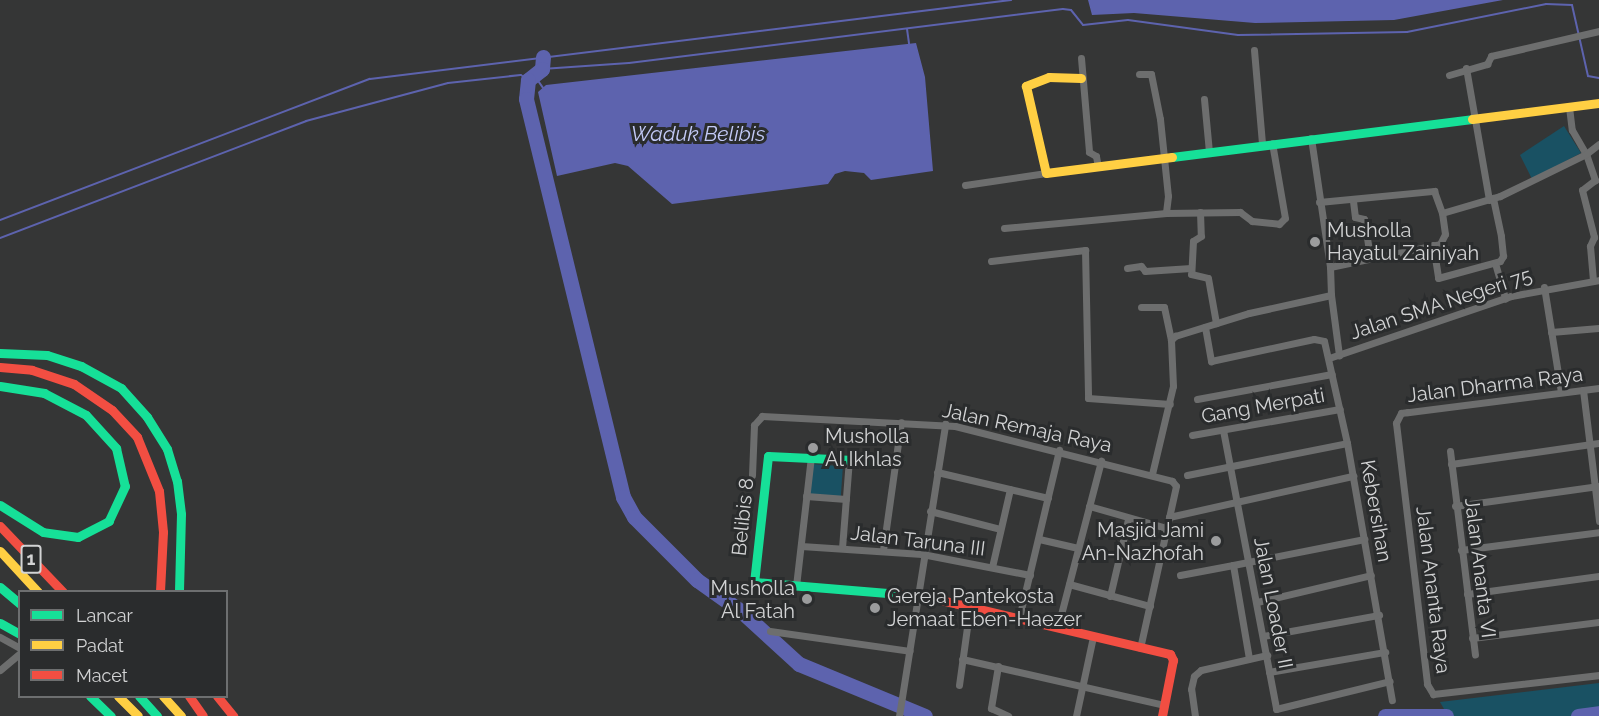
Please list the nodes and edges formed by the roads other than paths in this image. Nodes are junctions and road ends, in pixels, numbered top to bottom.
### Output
1 (1599, 31) edge
2 (1254, 50) dead end
3 (1080, 58) dead end
4 (1466, 68) junction
5 (1139, 74) dead end
6 (1449, 75) dead end
7 (1082, 78) junction
8 (1204, 99) dead end
9 (1599, 103) edge
10 (1569, 107) junction
11 (1477, 119) junction
12 (1311, 138) junction
13 (1272, 143) junction
14 (1262, 144) junction
15 (1599, 144) edge
16 (1209, 152) junction
17 (1586, 154) junction
18 (1165, 159) junction
19 (1098, 167) junction
20 (1046, 173) junction
21 (964, 185) dead end
22 (1491, 199) junction
23 (1353, 201) junction
24 (1319, 202) junction
25 (1200, 212) junction
26 (1166, 213) junction
27 (1442, 213) junction
28 (1004, 228) dead end
29 (1432, 246) junction
30 (1370, 257) junction
31 (991, 261) dead end
32 (1495, 263) junction
33 (1330, 267) junction
34 (1127, 268) dead end
35 (1191, 268) junction
36 (1596, 280) edge
37 (1544, 287) junction
38 (1330, 295) junction
39 (1505, 299) junction
40 (1141, 307) dead end
41 (1216, 323) junction
42 (1205, 327) junction
43 (1599, 328) edge
44 (1551, 332) junction
45 (1171, 340) junction
46 (0, 352) edge
47 (1339, 355) junction
48 (1329, 358) junction
49 (0, 367) edge
50 (1332, 374) junction
51 (0, 386) edge
52 (1599, 388) edge
53 (1583, 390) junction
54 (1561, 392) junction
55 (1197, 399) dead end
56 (1170, 404) junction
57 (1340, 409) junction
58 (1396, 417) joint
59 (901, 422) junction
60 (945, 424) junction
61 (1223, 430) junction
62 (1192, 435) dead end
63 (1347, 443) junction
64 (1599, 443) edge
65 (1589, 444) junction
66 (1059, 450) junction
67 (1450, 451) dead end
68 (811, 457) junction
69 (849, 459) junction
70 (1101, 461) junction
71 (895, 462) junction
72 (1451, 464) junction
73 (1231, 466) junction
74 (937, 472) junction
75 (1152, 474) junction
76 (752, 475) dead end
77 (1187, 475) dead end
78 (1353, 476) junction
79 (1597, 487) edge
80 (1010, 489) junction
81 (806, 496) junction
82 (1048, 498) junction
83 (846, 499) junction
84 (1238, 502) junction
85 (0, 505) edge
86 (1089, 506) junction
87 (1455, 506) junction
88 (930, 511) junction
89 (1169, 517) junction
90 (1128, 519) junction
91 (1599, 521) edge
92 (0, 526) edge
93 (1166, 528) junction
94 (1000, 529) junction
95 (1599, 532) edge
96 (1039, 539) junction
97 (1364, 539) junction
98 (801, 546) junction
99 (842, 548) junction
100 (1078, 548) junction
101 (883, 550) junction
102 (1461, 550) junction
103 (0, 552) edge
104 (922, 554) junction
105 (1248, 562) junction
106 (1233, 565) junction
107 (992, 567) junction
108 (1030, 575) junction
109 (1180, 575) dead end
110 (1371, 575) junction
111 (1599, 576) edge
112 (1069, 584) junction
113 (796, 586) junction
114 (0, 587) edge
115 (37, 590) edge
116 (62, 590) edge
117 (160, 590) edge
118 (180, 590) edge
119 (1467, 594) junction
120 (918, 596) junction
121 (1110, 596) junction
122 (18, 602) edge
123 (1257, 602) junction
124 (970, 606) junction
125 (1150, 606) junction
126 (1378, 615) junction
127 (1019, 618) junction
128 (1599, 622) edge
129 (2, 625) edge
130 (1058, 626) junction
131 (770, 631) dead end
132 (18, 633) edge
133 (1263, 636) junction
134 (1093, 637) junction
135 (0, 638) edge
136 (1472, 638) junction
137 (18, 647) edge
138 (1140, 648) junction
139 (910, 651) junction
140 (1385, 652) junction
141 (1475, 654) dead end
142 (18, 655) edge
143 (1267, 655) junction
144 (962, 659) junction
145 (1249, 659) junction
146 (998, 666) junction
147 (0, 670) edge
148 (1269, 672) junction
149 (1599, 675) edge
150 (1390, 681) junction
151 (959, 685) dead end
152 (1081, 687) junction
153 (92, 698) edge
154 (120, 698) edge
155 (140, 698) edge
156 (165, 698) edge
157 (190, 698) edge
158 (219, 698) edge
159 (1392, 700) dead end
160 (1165, 705) junction
161 (111, 716) edge
162 (138, 716) edge
163 (157, 716) edge
164 (182, 716) edge
165 (203, 716) edge
166 (233, 716) edge
167 (899, 716) edge
168 (1008, 716) edge
169 (1076, 716) edge
170 (1162, 716) edge
171 (1195, 716) edge

1 - 4 street
2 - 14 street
3 - 7 street
4 - 6 street
4 - 11 street
5 - 18 street
7 - 19 street
7 - 20 main road
8 - 16 street
9 - 10 main road
10 - 11 main road
10 - 17 street
11 - 12 main road
11 - 22 street
12 - 13 main road
12 - 24 street
13 - 14 main road
13 - 25 street
14 - 16 main road
15 - 17 street
16 - 18 main road
17 - 22 street
17 - 36 street
18 - 19 main road
18 - 26 street
19 - 20 main road
20 - 21 street
22 - 27 street
22 - 32 street
23 - 24 street
23 - 27 street
23 - 30 street
24 - 33 street
25 - 26 street
25 - 35 street
26 - 28 street
27 - 29 street
29 - 30 street
29 - 32 street
30 - 33 street
31 - 56 street
32 - 39 street
33 - 38 street
34 - 35 street
35 - 41 street
36 - 37 street, Jalan SMA Negeri 75
37 - 39 street, Jalan SMA Negeri 75
37 - 44 street
38 - 41 street
38 - 47 street
39 - 47 street, Jalan SMA Negeri 75
40 - 45 street
41 - 42 street
42 - 45 street
42 - 48 street, Kebersihan
43 - 44 street
44 - 54 street
45 - 56 street
46 - 118 main road
47 - 48 street, Jalan SMA Negeri 75
48 - 50 street, Kebersihan
49 - 117 main road
50 - 55 street
50 - 57 street, Kebersihan
51 - 85 main road
52 - 53 street, Jalan Dharma Raya
53 - 54 street, Jalan Dharma Raya
53 - 65 street
54 - 58 street, Jalan Dharma Raya
56 - 75 street
57 - 61 street, Gang Merpati
57 - 63 street, Kebersihan
58 - 149 street, Jalan Ananta Raya
59 - 60 street, Jalan Remaja Raya
59 - 71 street
59 - 76 street, Jalan Remaja Raya
60 - 66 street, Jalan Remaja Raya
60 - 74 street
61 - 62 street, Gang Merpati
61 - 73 street, Jalan Loader II
63 - 73 street
63 - 78 street, Kebersihan
64 - 65 street
65 - 72 street
65 - 79 street
66 - 70 street, Jalan Remaja Raya
66 - 82 street
67 - 72 street, Jalan Ananta VI
68 - 69 main road
68 - 81 street
68 - 113 main road, Belibis 8
69 - 71 main road
69 - 83 street
70 - 75 street, Jalan Remaja Raya
70 - 86 street
71 - 101 street
72 - 87 street, Jalan Ananta VI
73 - 77 street
73 - 84 street, Jalan Loader II
74 - 80 street
74 - 88 street
75 - 89 street, Jalan Remaja Raya
78 - 84 street
78 - 97 street, Kebersihan
79 - 87 street
79 - 91 street
80 - 82 street
80 - 94 street
81 - 83 street
81 - 98 street
82 - 96 street
83 - 99 street
84 - 89 street
84 - 105 street, Jalan Loader II
86 - 90 street
86 - 100 street
87 - 102 street, Jalan Ananta VI
88 - 94 street
88 - 104 street
89 - 93 street, Jalan Remaja Raya
90 - 93 street
90 - 121 street
92 - 116 main road, 1
93 - 125 street, Jalan Remaja Raya
94 - 107 street
95 - 102 street
96 - 100 street
96 - 108 street
97 - 105 street
97 - 110 street, Kebersihan
98 - 99 street, Jalan Taruna III
98 - 113 street
99 - 101 street, Jalan Taruna III
100 - 112 street
101 - 104 street, Jalan Taruna III
102 - 119 street, Jalan Ananta VI
103 - 115 main road, 1
104 - 107 street, Jalan Taruna III
104 - 120 street
105 - 106 street
105 - 123 street, Jalan Loader II
106 - 109 street
106 - 145 street
107 - 108 street, Jalan Taruna III
108 - 127 street
110 - 123 street
110 - 126 street, Kebersihan
111 - 119 street
112 - 121 street
112 - 130 street
113 - 120 main road
114 - 122 main road
119 - 136 street, Jalan Ananta VI
120 - 124 main road
120 - 139 street
121 - 125 street
123 - 133 street, Jalan Loader II
124 - 127 main road
124 - 144 street
125 - 138 street, Jalan Remaja Raya
126 - 133 street
126 - 140 street, Kebersihan
127 - 130 main road
128 - 136 street
129 - 132 main road
130 - 134 main road
131 - 139 street
133 - 143 street, Jalan Loader II
134 - 138 main road
134 - 152 street
135 - 137 street
136 - 141 street, Jalan Ananta VI
138 - 160 main road
139 - 167 street
140 - 148 street
140 - 150 street, Kebersihan
142 - 147 street
143 - 145 street
143 - 148 street, Jalan Loader II
144 - 146 street
144 - 151 street
145 - 171 street
146 - 152 street
146 - 168 street
148 - 150 street, Jalan Loader II
150 - 159 street, Kebersihan
152 - 160 street
152 - 169 street
153 - 161 main road
154 - 162 main road
155 - 163 main road
156 - 164 main road
157 - 165 main road
158 - 166 main road
160 - 170 main road

